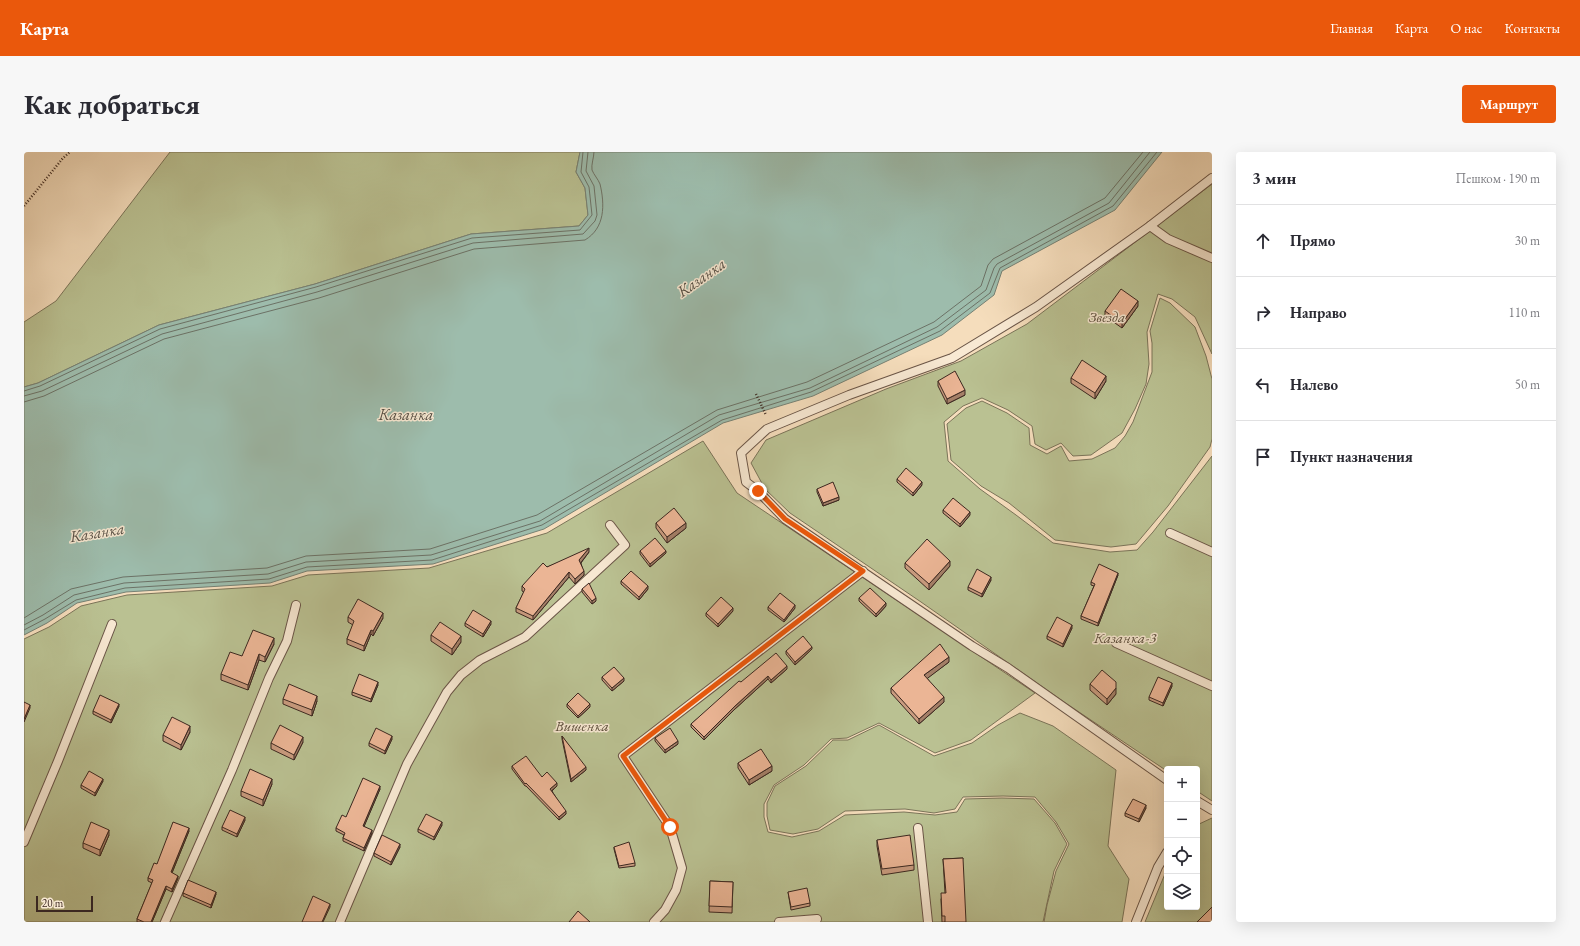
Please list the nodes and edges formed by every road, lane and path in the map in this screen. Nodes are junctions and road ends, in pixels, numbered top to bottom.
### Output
1 (70, 152) edge
2 (1212, 178) edge
3 (24, 206) edge
4 (1150, 226) junction
5 (1212, 258) edge
6 (756, 394) dead end
7 (766, 416) dead end
8 (610, 525) dead end
9 (1170, 533) dead end
10 (1212, 552) edge
11 (863, 571) junction
12 (296, 605) dead end
13 (112, 624) dead end
14 (1116, 642) dead end
15 (1212, 686) edge
16 (1164, 778) edge
17 (1199, 802) edge
18 (1212, 810) edge
19 (918, 828) dead end
20 (24, 842) edge
21 (1164, 857) edge
22 (817, 919) dead end
23 (165, 922) edge
24 (340, 922) edge
25 (654, 922) edge
26 (779, 922) edge
27 (928, 922) edge
28 (1136, 922) edge

1 - 3 path
2 - 4 lane
4 - 5 lane
4 - 11 lane
6 - 7 path
8 - 24 lane
9 - 10 lane
11 - 16 lane
11 - 25 lane
12 - 23 lane
13 - 20 lane
14 - 15 lane
17 - 18 lane
19 - 27 lane
21 - 28 lane
22 - 26 lane

